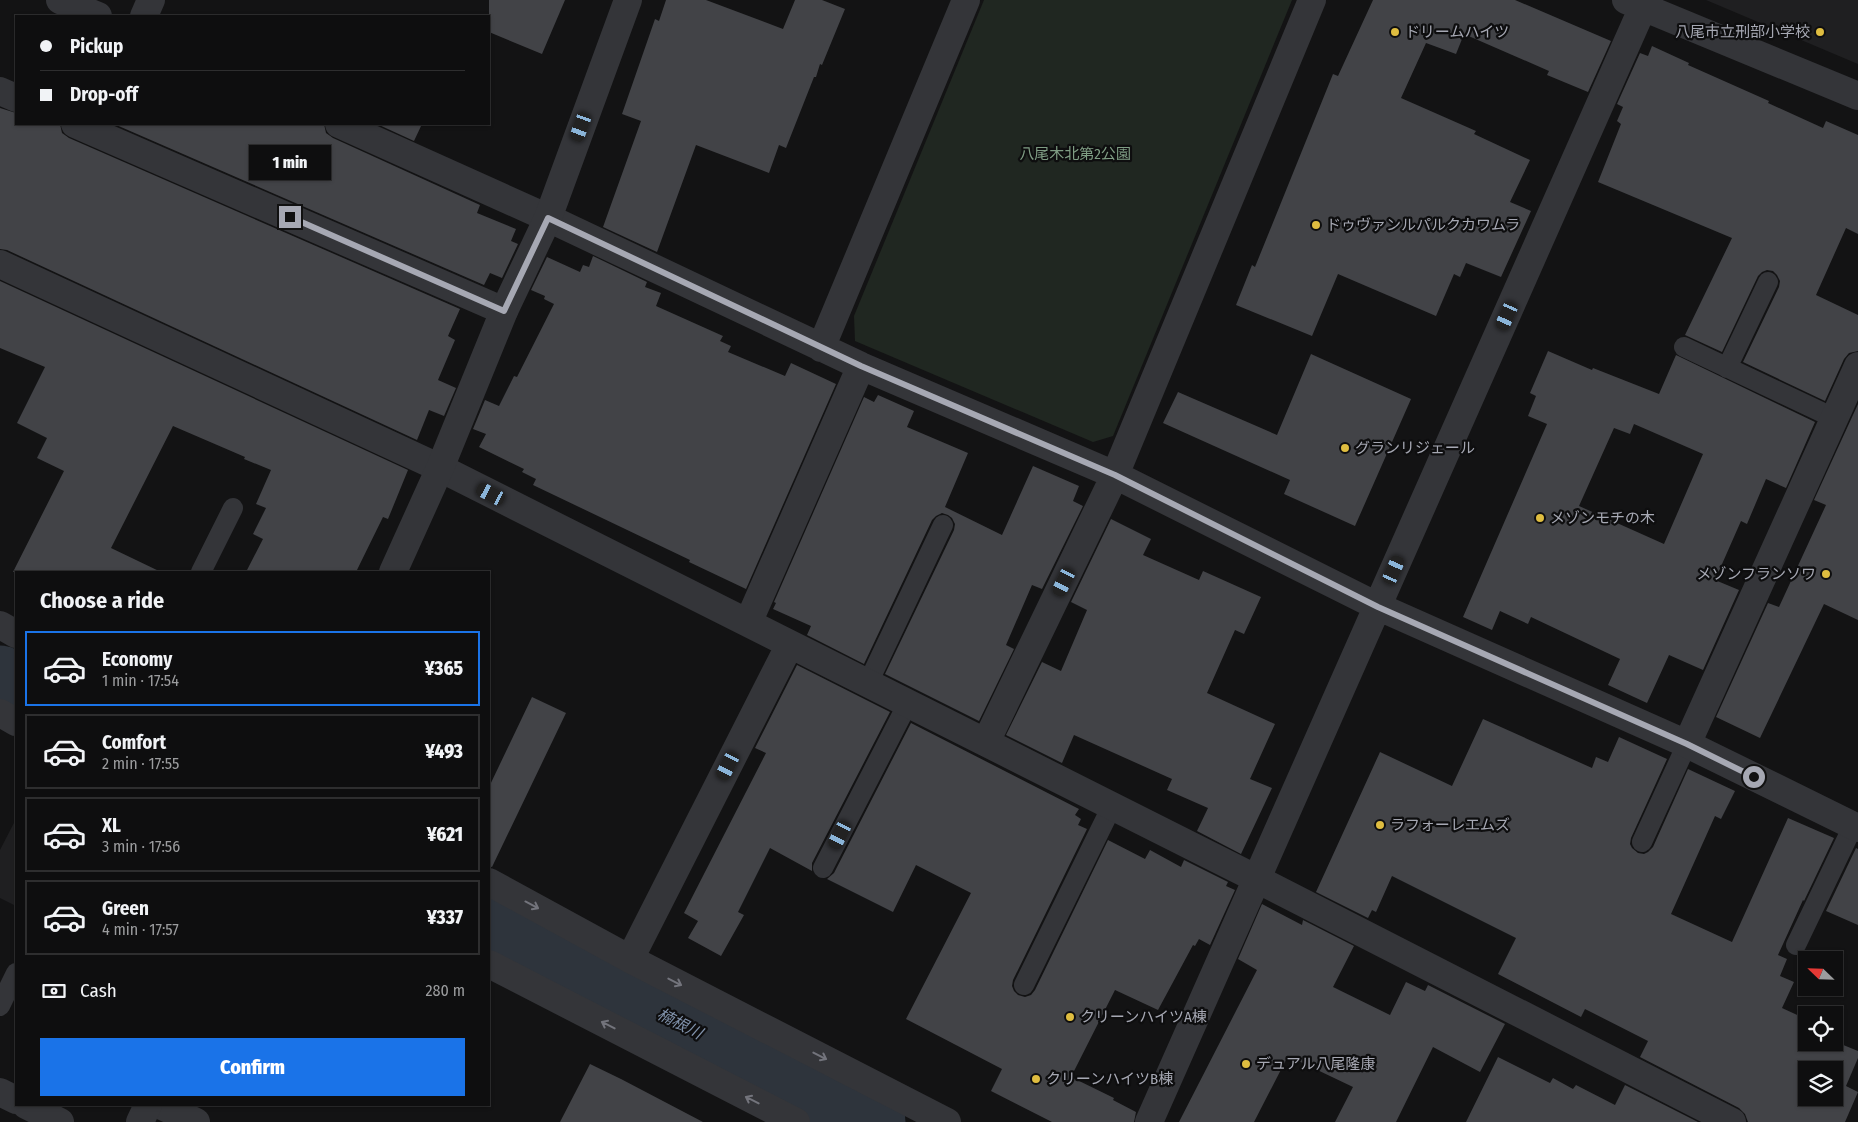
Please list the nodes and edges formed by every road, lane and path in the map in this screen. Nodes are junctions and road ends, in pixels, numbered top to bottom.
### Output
1 (60, 0) edge
2 (151, 0) edge
3 (628, 0) edge
4 (966, 0) edge
5 (1312, 0) edge
6 (1635, 4) edge
7 (96, 15) edge
8 (144, 15) edge
9 (0, 91) edge
10 (1858, 96) edge
11 (15, 98) edge
12 (77, 125) edge
13 (341, 125) edge
14 (548, 218) junction
15 (0, 264) edge
16 (1768, 282) dead end
17 (504, 311) junction
18 (1684, 347) dead end
19 (822, 348) junction
20 (861, 366) junction
21 (1727, 368) junction
22 (1857, 369) edge
23 (1834, 418) junction
24 (440, 468) junction
25 (1115, 475) junction
26 (233, 508) dead end
27 (943, 525) dead end
28 (202, 571) edge
29 (393, 571) edge
30 (1378, 607) junction
31 (748, 623) junction
32 (0, 625) edge
33 (15, 633) edge
34 (790, 644) junction
35 (868, 683) junction
36 (908, 703) junction
37 (0, 713) edge
38 (15, 721) edge
39 (986, 742) junction
40 (1687, 744) junction
41 (1112, 806) junction
42 (1856, 827) edge
43 (1642, 842) dead end
44 (823, 868) dead end
45 (1257, 879) junction
46 (490, 883) edge
47 (1796, 944) dead end
48 (630, 958) junction
49 (490, 965) edge
50 (15, 975) edge
51 (1024, 985) dead end
52 (0, 1006) edge
53 (0, 1092) edge
54 (15, 1100) edge
55 (28, 1106) edge
56 (148, 1106) edge
57 (162, 1106) edge
58 (60, 1122) edge
59 (140, 1122) edge
60 (196, 1122) edge
61 (796, 1122) edge
62 (948, 1122) edge
63 (1149, 1122) edge
64 (1732, 1122) edge

1 - 7 street
2 - 8 street
3 - 14 street
4 - 19 street
5 - 25 street
6 - 10 street
6 - 30 street
9 - 11 street
12 - 17 street
13 - 14 street
14 - 17 street
14 - 19 street
15 - 24 street
16 - 21 lane
17 - 24 street
18 - 21 lane
19 - 20 street
20 - 25 street
20 - 31 street
21 - 23 lane
22 - 23 street
23 - 40 street
24 - 29 street
24 - 31 street
25 - 30 street
25 - 39 street
26 - 28 lane
27 - 35 lane
30 - 40 street
30 - 45 street
31 - 34 street
32 - 33 street
34 - 35 street
34 - 48 street
35 - 36 street
36 - 39 street
36 - 44 lane
37 - 38 street
39 - 41 street
40 - 42 street
40 - 43 lane
41 - 45 street
41 - 51 lane
42 - 47 lane
45 - 63 street
45 - 64 street
46 -> 48 street
48 -> 62 street
61 -> 49 street
50 - 52 lane
53 - 54 street
55 - 58 street
56 - 59 street
57 - 60 street

